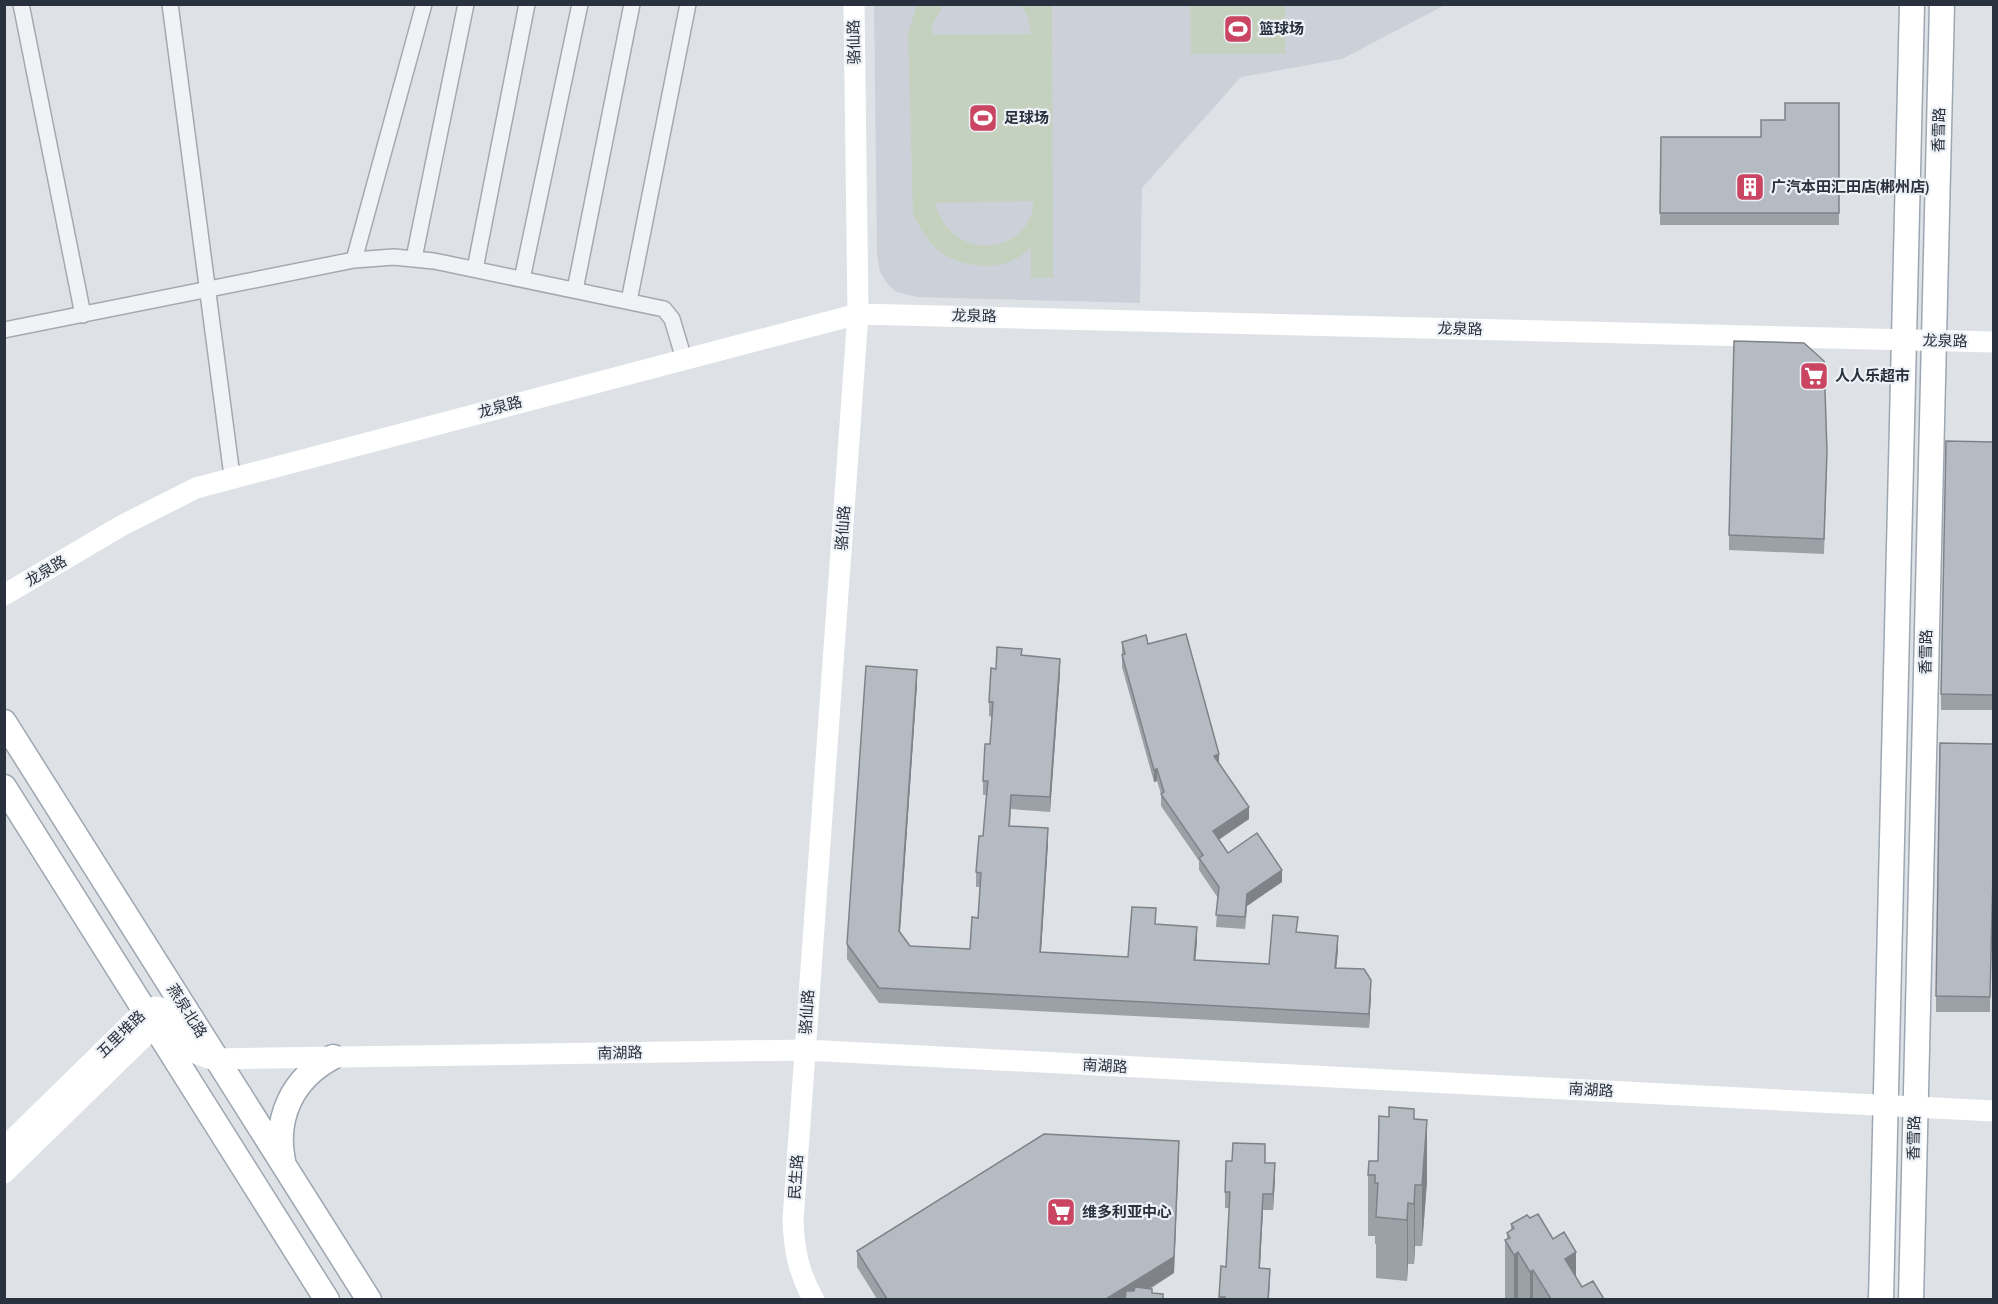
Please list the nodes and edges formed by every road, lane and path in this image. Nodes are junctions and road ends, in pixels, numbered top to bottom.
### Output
1 (21, 4) edge
2 (170, 4) edge
3 (424, 4) edge
4 (466, 4) edge
5 (527, 4) edge
6 (580, 4) edge
7 (632, 4) edge
8 (688, 4) edge
9 (854, 4) edge
10 (1912, 4) edge
11 (1942, 4) edge
12 (414, 258) junction
13 (354, 260) junction
14 (475, 269) junction
15 (522, 279) junction
16 (575, 290) junction
17 (207, 291) junction
18 (629, 302) junction
19 (858, 314) junction
20 (82, 315) junction
21 (4, 330) edge
22 (1904, 340) junction
23 (1934, 340) junction
24 (1994, 342) edge
25 (684, 359) junction
26 (232, 476) junction
27 (4, 595) edge
28 (4, 722) edge
29 (4, 787) edge
30 (150, 1018) junction
31 (805, 1050) junction
32 (333, 1057) junction
33 (216, 1058) junction
34 (1886, 1105) junction
35 (1915, 1106) junction
36 (1994, 1111) edge
37 (4, 1148) edge
38 (283, 1164) junction
39 (4, 1173) edge
40 (327, 1299) edge
41 (369, 1299) edge
42 (814, 1299) edge
43 (1881, 1299) edge
44 (1911, 1299) edge

1 - 20 street
2 - 17 street
3 - 13 street
4 - 12 street
5 - 14 street
6 - 15 street
7 - 16 street
8 - 18 street
9 - 19 main road, 骆仙路
10 - 22 main road, 香雪路
11 - 23 main road, 香雪路
12 - 13 street
12 - 14 street
13 - 17 street
14 - 15 street
15 - 16 street
16 - 18 street
17 - 20 street
17 - 26 street
18 - 25 street
19 - 22 main road, 龙泉路
19 - 25 main road, 龙泉路
19 - 31 main road, 骆仙路
20 - 21 street
22 - 23 main road, 龙泉路
22 - 34 main road, 香雪路
23 - 24 main road, 龙泉路
23 - 35 main road, 香雪路
25 - 26 main road, 龙泉路
26 - 27 main road, 龙泉路
28 - 33 main road, 燕泉北路
29 - 30 main road
30 - 33 main road, 五里堆路
30 - 37 main road, 五里堆路
30 - 39 main road, 五里堆路
30 - 40 main road
31 - 32 main road, 南湖路
31 - 34 main road, 南湖路
31 - 42 main road, 民生路
32 - 33 main road, 南湖路
32 - 38 main road
33 - 38 main road, 燕泉北路
34 - 35 main road, 南湖路
34 - 43 main road, 香雪路
35 - 36 main road, 南湖路
35 - 44 main road, 香雪路
38 - 41 main road, 燕泉北路

